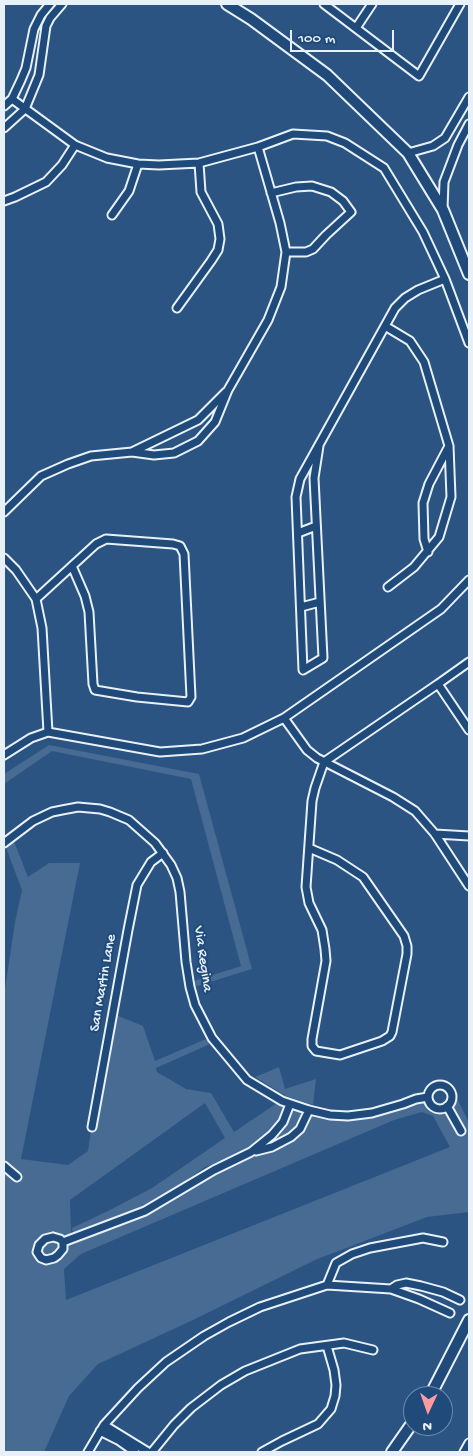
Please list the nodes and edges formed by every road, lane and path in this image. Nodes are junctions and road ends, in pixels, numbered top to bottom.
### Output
1 (50, 4) edge
2 (62, 4) edge
3 (227, 4) edge
4 (324, 4) edge
5 (372, 4) edge
6 (460, 4) edge
7 (356, 28) junction
8 (469, 97) edge
9 (12, 99) junction
10 (4, 106) edge
11 (25, 109) junction
12 (469, 124) edge
13 (4, 128) edge
14 (445, 138) junction
15 (75, 145) junction
16 (458, 145) junction
17 (258, 147) junction
18 (408, 153) junction
19 (199, 163) junction
20 (138, 164) junction
21 (272, 193) junction
22 (4, 201) edge
23 (443, 210) junction
24 (112, 216) dead end
25 (286, 252) junction
26 (469, 274) edge
27 (445, 278) junction
28 (177, 308) dead end
29 (384, 326) junction
30 (469, 343) edge
31 (228, 390) junction
32 (319, 446) junction
33 (449, 446) junction
34 (132, 452) junction
35 (4, 512) edge
36 (316, 526) junction
37 (298, 533) junction
38 (428, 552) junction
39 (4, 558) edge
40 (72, 566) junction
41 (469, 580) edge
42 (388, 587) dead end
43 (36, 599) junction
44 (320, 602) junction
45 (301, 607) junction
46 (469, 662) edge
47 (438, 684) junction
48 (284, 718) junction
49 (469, 730) edge
50 (48, 732) junction
51 (4, 755) edge
52 (324, 762) junction
53 (435, 834) junction
54 (469, 836) edge
55 (4, 843) edge
56 (309, 848) junction
57 (163, 853) junction
58 (469, 886) edge
59 (428, 1097) junction
60 (290, 1104) junction
61 (447, 1106) junction
62 (309, 1110) junction
63 (92, 1127) dead end
64 (461, 1131) dead end
65 (251, 1152) junction
66 (4, 1166) edge
67 (17, 1177) dead end
68 (63, 1242) dead end
69 (443, 1242) dead end
70 (327, 1286) junction
71 (391, 1289) junction
72 (460, 1300) dead end
73 (450, 1312) dead end
74 (469, 1320) edge
75 (327, 1346) junction
76 (373, 1350) dead end
77 (435, 1386) edge
78 (102, 1428) junction
79 (403, 1436) edge
80 (469, 1443) edge
81 (88, 1452) edge
82 (135, 1452) edge
83 (148, 1452) edge
84 (152, 1452) edge
85 (262, 1452) edge
86 (392, 1452) edge
87 (464, 1452) edge

1 - 9 street
2 - 11 street
3 - 18 street
4 - 7 street
5 - 7 street
6 - 7 street
8 - 14 street
9 - 10 street
9 - 11 street
11 - 13 street
11 - 15 street
12 - 16 street
14 - 16 street
14 - 18 street
15 - 20 street
15 - 22 street
16 - 23 street
17 - 19 street
17 - 21 street
17 - 27 street
18 - 23 street
19 - 20 street
19 - 28 street
20 - 24 street
21 - 25 street
21 - 25 street
23 - 26 street
25 - 31 street
27 - 29 street
27 - 30 street
29 - 32 street
29 - 33 street
31 - 34 street
31 - 34 street
32 - 36 street
32 - 37 street
33 - 38 street
33 - 38 street
34 - 35 street
36 - 37 street
36 - 44 street
37 - 45 street
38 - 42 street
39 - 43 street
40 - 40 street
40 - 43 street
41 - 48 street
43 - 50 street
44 - 45 street
44 - 45 street
46 - 47 street
47 - 49 street
47 - 52 street
48 - 50 street
48 - 52 street
50 - 51 street
52 - 53 street
52 - 56 street
53 - 54 street
53 - 58 street
55 - 57 street, Via Regina
56 - 56 street
57 - 60 street, Via Regina
57 - 63 street, San Martin Lane
59 - 61 street
59 - 61 street
59 - 62 street, Via Regina
60 - 62 street, Via Regina
60 - 65 street
61 - 64 street
62 - 65 street
65 - 68 street
66 - 67 street
69 - 70 street
70 - 71 street
70 - 78 street
71 - 72 street
71 - 73 street
74 - 77 street
75 - 76 street
75 - 84 street
75 - 85 street
78 - 81 street
78 - 82 street
78 - 83 street
79 - 86 street
80 - 87 street

